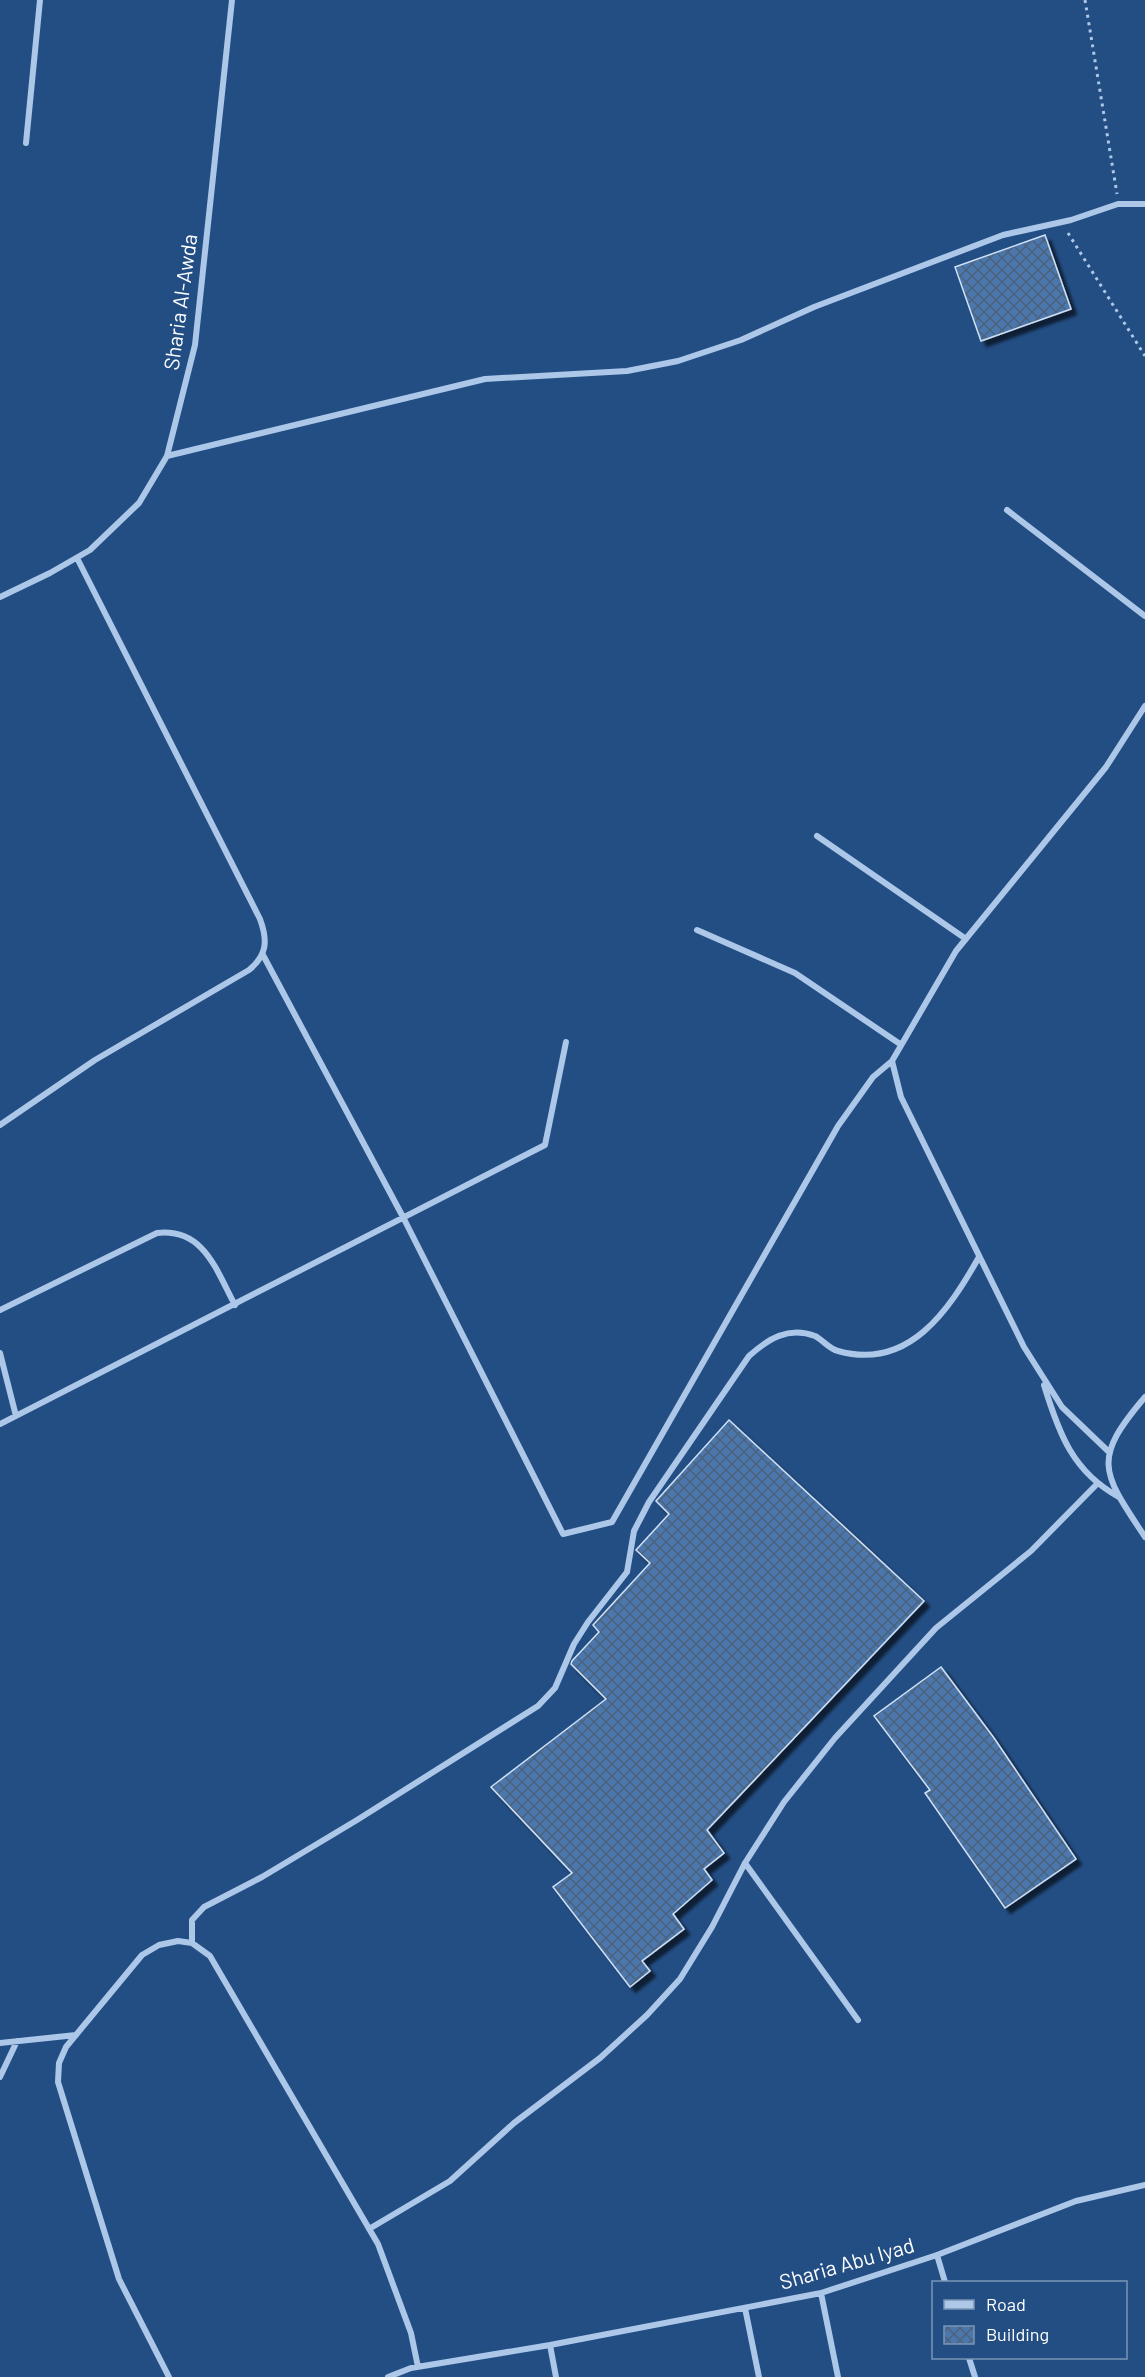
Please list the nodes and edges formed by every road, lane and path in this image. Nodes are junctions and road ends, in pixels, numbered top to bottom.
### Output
1 (40, 0) edge
2 (232, 0) edge
3 (1085, 0) edge
4 (26, 143) dead end
5 (1118, 204) junction
6 (1145, 204) edge
7 (1060, 222) junction
8 (1145, 356) edge
9 (167, 456) junction
10 (1008, 510) dead end
11 (77, 558) junction
12 (0, 597) edge
13 (1145, 616) edge
14 (1145, 706) edge
15 (817, 836) dead end
16 (697, 930) dead end
17 (966, 939) junction
18 (263, 955) junction
19 (566, 1042) dead end
20 (900, 1044) junction
21 (892, 1061) junction
22 (0, 1125) edge
23 (404, 1218) junction
24 (979, 1257) junction
25 (235, 1305) junction
26 (0, 1310) edge
27 (0, 1353) edge
28 (1043, 1378) junction
29 (1145, 1396) edge
30 (16, 1416) junction
31 (0, 1424) edge
32 (1109, 1452) junction
33 (1096, 1485) junction
34 (1119, 1497) junction
35 (1145, 1537) edge
36 (745, 1863) junction
37 (192, 1943) junction
38 (858, 2020) dead end
39 (76, 2035) junction
40 (17, 2041) junction
41 (0, 2043) edge
42 (0, 2076) edge
43 (1145, 2185) edge
44 (369, 2229) junction
45 (937, 2255) junction
46 (944, 2281) edge
47 (821, 2293) junction
48 (745, 2308) junction
49 (550, 2345) junction
50 (969, 2359) edge
51 (418, 2367) junction
52 (169, 2377) edge
53 (388, 2377) edge
54 (556, 2377) edge
55 (759, 2377) edge
56 (838, 2377) edge
57 (975, 2377) edge

1 - 4 street
2 - 9 street, Sharia Al-Awda
3 - 5 path
5 - 6 street
5 - 7 street
7 - 8 path
7 - 9 street
9 - 11 street, Sharia Al-Awda
10 - 13 street
11 - 12 street, Sharia Al-Awda
11 - 18 street
14 - 17 street
15 - 17 street
16 - 20 street
17 - 20 street
18 - 22 street
18 - 23 street
19 - 23 street
20 - 21 street
21 - 23 street
21 - 24 street
23 - 25 street
24 - 28 street
24 - 37 street
25 - 26 street
25 - 30 street
27 - 30 street
28 - 32 street
28 - 33 street
29 - 32 street
30 - 31 street
32 - 34 street
33 - 34 street
33 - 36 street
34 - 35 street
36 - 38 street
36 - 44 street
37 - 39 street
37 - 44 street
39 - 40 street
39 - 52 street
40 - 41 street
40 - 42 street
43 - 45 street, Sharia Abu Iyad
44 - 51 street
45 - 46 street
45 - 47 street, Sharia Abu Iyad
47 - 48 street, Sharia Abu Iyad
47 - 56 street
48 - 49 street, Sharia Abu Iyad
48 - 55 street
49 - 51 street, Sharia Abu Iyad
49 - 54 street
50 - 57 street
51 - 53 street, Sharia Abu Iyad

